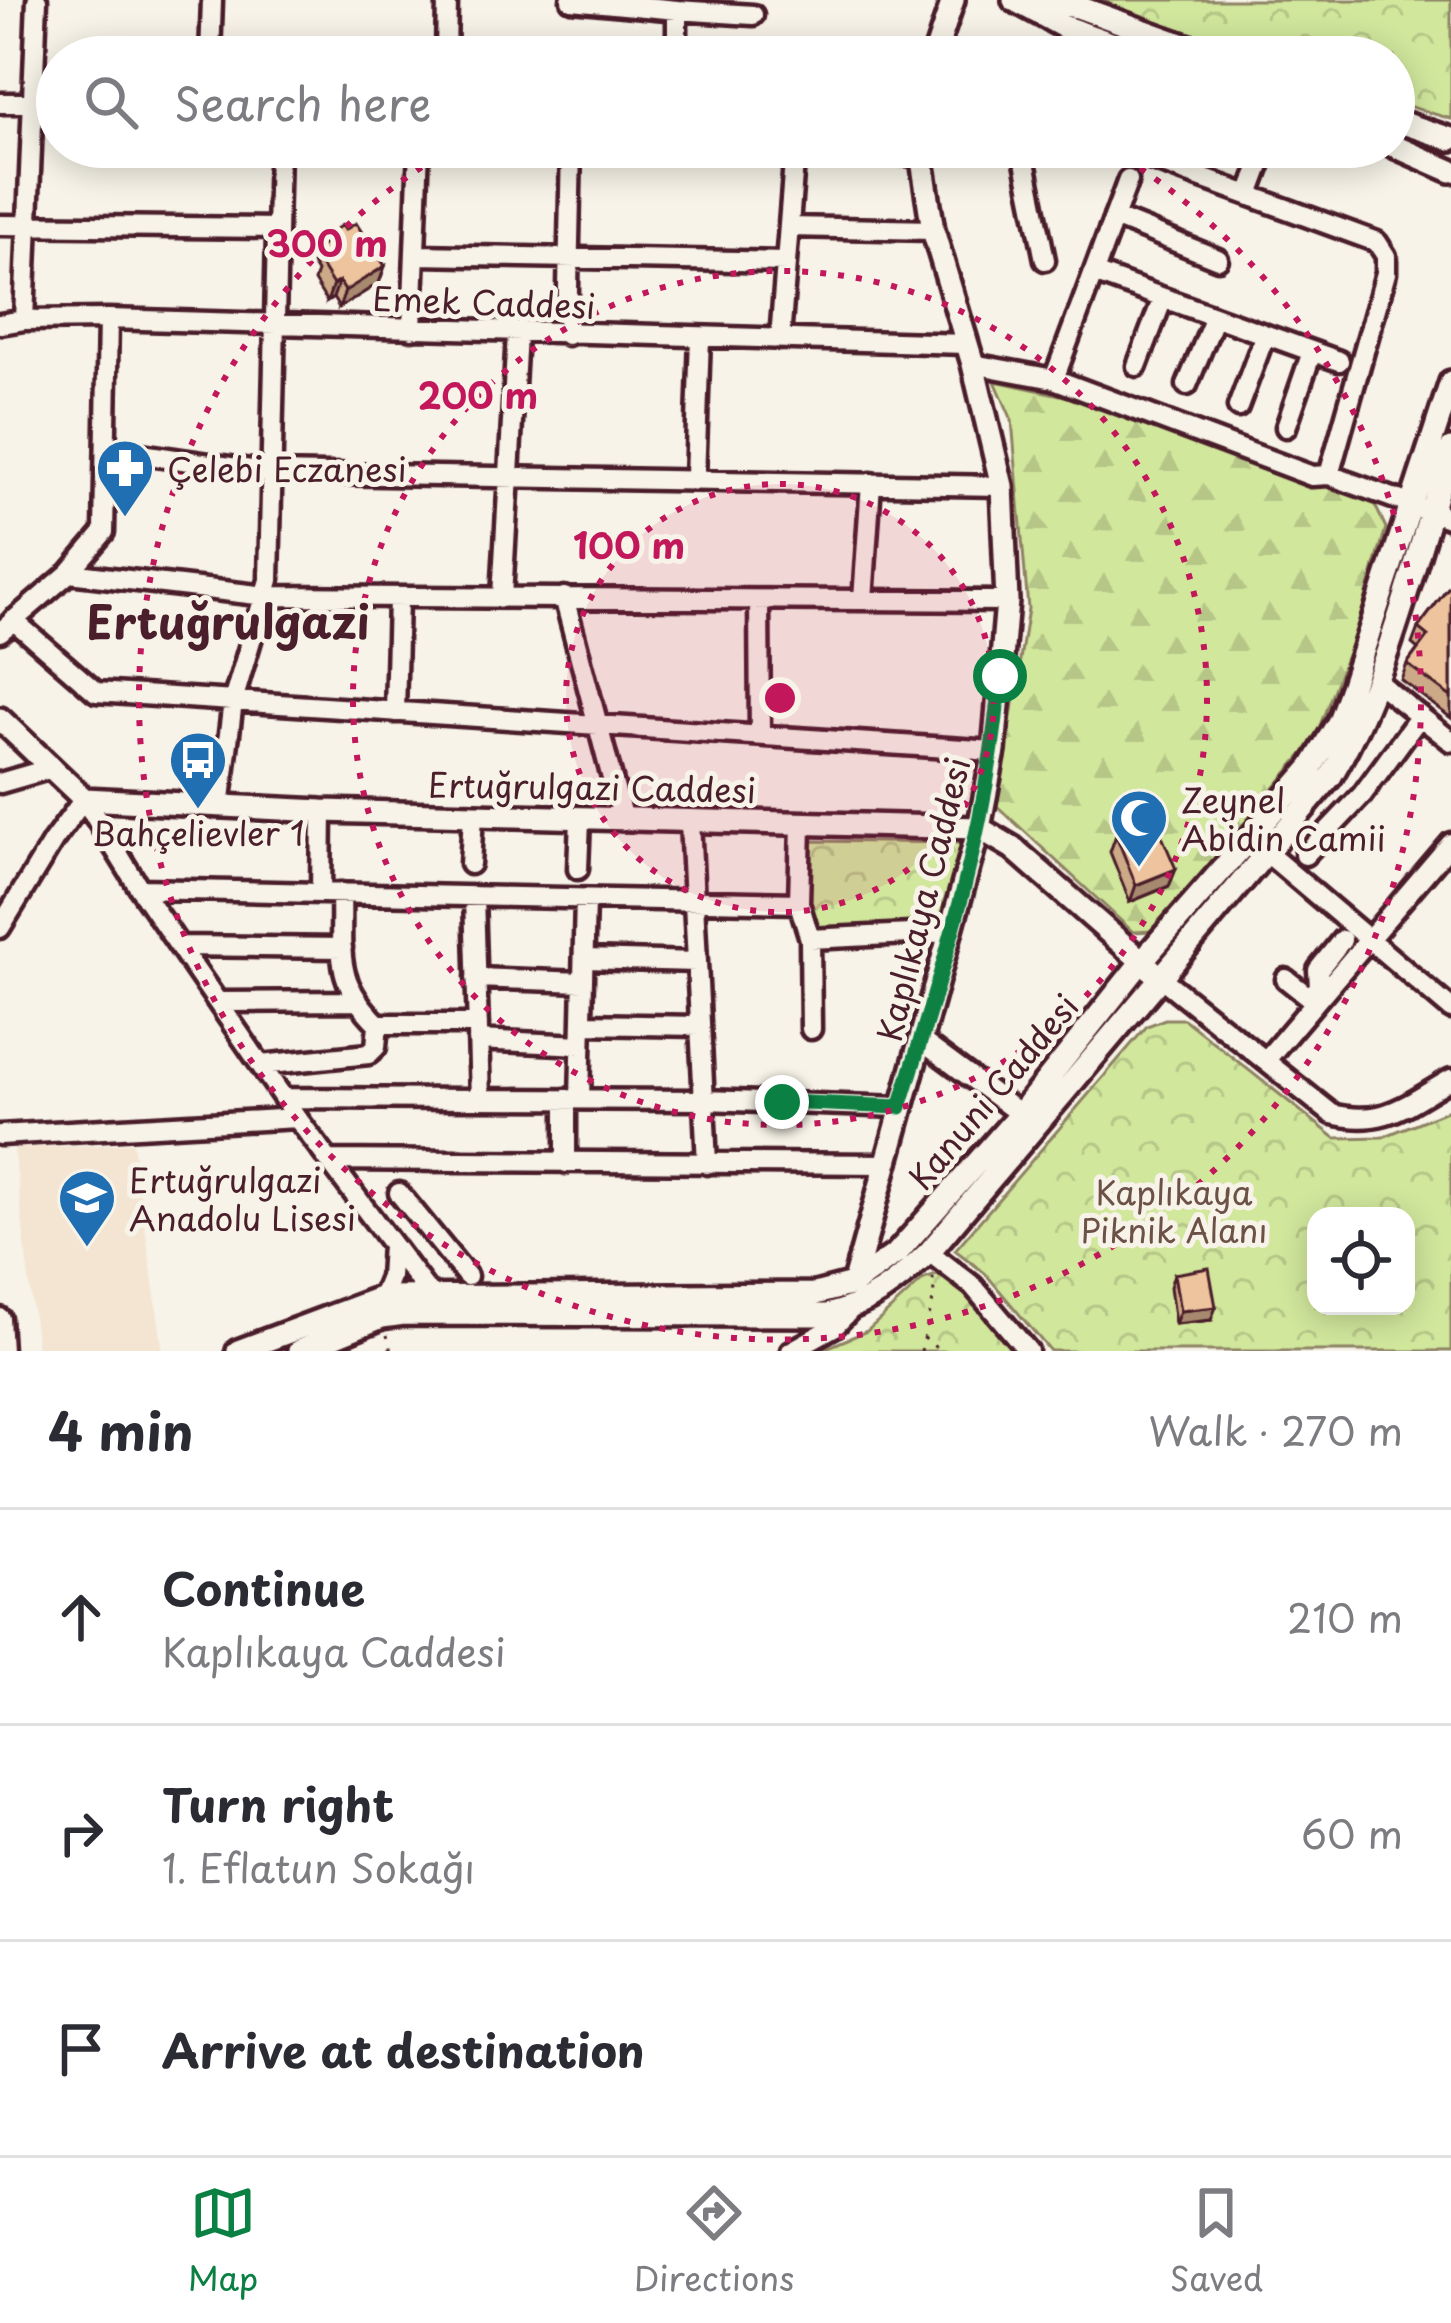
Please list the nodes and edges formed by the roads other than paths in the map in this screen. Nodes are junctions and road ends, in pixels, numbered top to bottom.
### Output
1 (37, 0) edge
2 (212, 0) edge
3 (447, 0) edge
4 (571, 0) edge
5 (953, 0) edge
6 (1014, 0) edge
7 (1031, 0) edge
8 (677, 10) junction
9 (753, 15) dead end
10 (211, 36) edge
11 (446, 36) edge
12 (677, 36) edge
13 (941, 36) edge
14 (1090, 36) edge
15 (1159, 36) edge
16 (33, 102) junction
17 (36, 102) edge
18 (0, 103) edge
19 (1415, 126) edge
20 (1446, 134) edge
21 (1415, 154) edge
22 (1423, 157) junction
23 (279, 168) edge
24 (419, 168) edge
25 (571, 168) edge
26 (793, 168) edge
27 (922, 168) edge
28 (1026, 168) edge
29 (1181, 168) edge
30 (1259, 168) edge
31 (1451, 171) edge
32 (1128, 180) dead end
33 (1451, 190) edge
34 (1249, 195) junction
35 (1114, 217) junction
36 (28, 224) junction
37 (0, 225) edge
38 (789, 227) junction
39 (276, 228) junction
40 (932, 230) junction
41 (417, 255) junction
42 (569, 255) junction
43 (1218, 259) dead end
44 (1045, 260) dead end
45 (786, 262) junction
46 (1094, 273) junction
47 (1163, 298) junction
48 (1214, 316) junction
49 (24, 320) junction
50 (108, 320) junction
51 (0, 324) edge
52 (273, 324) junction
53 (412, 329) junction
54 (517, 334) junction
55 (567, 334) junction
56 (1265, 335) junction
57 (700, 337) junction
58 (780, 339) junction
59 (1312, 352) junction
60 (969, 354) junction
61 (1339, 361) dead end
62 (1137, 366) dead end
63 (1054, 379) junction
64 (1451, 382) edge
65 (1187, 386) dead end
66 (1238, 407) dead end
67 (1286, 427) dead end
68 (107, 449) junction
69 (1451, 449) edge
70 (271, 473) junction
71 (1329, 475) junction
72 (508, 478) junction
73 (695, 478) junction
74 (871, 483) junction
75 (1002, 485) junction
76 (1431, 511) edge
77 (69, 573) junction
78 (266, 596) junction
79 (502, 597) junction
80 (564, 597) junction
81 (398, 599) junction
82 (863, 600) junction
83 (759, 601) junction
84 (1007, 601) junction
85 (6, 626) edge
86 (1377, 682) junction
87 (233, 701) junction
88 (395, 712) junction
89 (1420, 716) junction
90 (0, 719) edge
91 (596, 724) junction
92 (760, 735) junction
93 (1451, 741) edge
94 (994, 751) junction
95 (52, 768) junction
96 (0, 783) edge
97 (84, 799) junction
98 (220, 807) junction
99 (322, 811) junction
100 (472, 816) junction
101 (580, 819) junction
102 (622, 820) junction
103 (690, 821) junction
104 (801, 824) junction
105 (979, 828) junction
106 (1451, 843) edge
107 (1268, 853) junction
108 (1305, 855) dead end
109 (470, 864) dead end
110 (578, 869) dead end
111 (140, 889) junction
112 (331, 893) junction
113 (474, 896) junction
114 (585, 899) junction
115 (694, 901) junction
116 (799, 903) junction
117 (0, 928) edge
118 (950, 932) junction
119 (810, 939) junction
120 (1342, 940) dead end
121 (1371, 940) junction
122 (179, 946) junction
123 (342, 948) junction
124 (584, 959) junction
125 (1142, 961) junction
126 (697, 962) junction
127 (1160, 977) junction
128 (476, 978) junction
129 (1286, 979) dead end
130 (583, 982) junction
131 (1310, 998) junction
132 (355, 1001) junction
133 (219, 1002) junction
134 (1451, 1009) edge
135 (378, 1024) junction
136 (582, 1024) junction
137 (700, 1026) junction
138 (811, 1029) dead end
139 (478, 1032) junction
140 (920, 1040) junction
141 (581, 1045) junction
142 (1263, 1058) junction
143 (261, 1064) junction
144 (1451, 1078) edge
145 (284, 1098) junction
146 (480, 1099) junction
147 (573, 1100) junction
148 (704, 1100) junction
149 (900, 1107) junction
150 (1020, 1114) junction
151 (297, 1118) junction
152 (0, 1136) edge
153 (328, 1160) junction
154 (566, 1163) junction
155 (706, 1164) junction
156 (886, 1164) junction
157 (399, 1193) dead end
158 (418, 1216) junction
159 (390, 1242) junction
160 (928, 1252) junction
161 (467, 1276) dead end
162 (853, 1284) junction
163 (382, 1297) junction
164 (431, 1297) junction
165 (850, 1310) junction
166 (448, 1317) junction
167 (0, 1318) edge
168 (0, 1335) edge
169 (2, 1351) edge
170 (238, 1351) edge
171 (299, 1351) edge
172 (791, 1351) edge
173 (1028, 1351) edge

1 - 16 street
2 - 10 street
3 - 11 street
4 - 8 street
5 - 13 main road
6 - 14 main road
7 - 15 main road
8 - 9 street
8 - 12 street
16 - 17 street
16 - 18 street
16 - 36 street
19 - 20 main road
21 - 22 main road
22 - 31 main road
22 - 33 main road
23 - 39 street
24 - 41 street
25 - 42 street
26 - 38 street
27 - 40 main road, Kaplıkaya Caddesi
28 - 44 street
29 - 34 street
30 - 34 street
32 - 35 street
34 - 71 street
35 - 43 street
35 - 46 street
36 - 37 street
36 - 39 street
36 - 49 street
38 - 40 street
38 - 45 street
39 - 52 street
40 - 60 main road, Kaplıkaya Caddesi
41 - 42 street
41 - 53 street
42 - 45 street
42 - 55 street
45 - 58 street
46 - 47 street
46 - 63 street
47 - 48 street
47 - 62 street
48 - 56 street
48 - 65 street
49 - 50 street, Emek Caddesi
49 - 51 street, Emek Caddesi
50 - 52 street, Emek Caddesi
50 - 68 street
52 - 53 street, Emek Caddesi
52 - 70 street
53 - 54 street, Emek Caddesi
54 - 55 street, Emek Caddesi
54 - 72 street
55 - 57 street, Emek Caddesi
56 - 59 street
56 - 66 street
57 - 58 street, Emek Caddesi
57 - 73 street
58 - 60 street, Emek Caddesi
59 - 61 street
59 - 67 street
60 - 63 street, Emek Caddesi
60 - 75 main road, Kaplıkaya Caddesi
63 - 71 street, Emek Caddesi
64 - 76 main road, Kanuni Caddesi
68 - 70 street
68 - 77 street
69 - 76 main road, Kanuni Caddesi
70 - 72 street
70 - 78 street
71 - 76 street, Emek Caddesi
72 - 73 street
72 - 79 street
73 - 74 street
74 - 75 street
74 - 82 street
75 - 84 main road, Kaplıkaya Caddesi
76 - 86 main road, Kanuni Caddesi
76 - 125 main road, Kanuni Caddesi
77 - 78 street
77 - 85 street
78 - 81 street
78 - 87 street
79 - 80 street
79 - 81 street
80 - 83 street
80 - 91 street
81 - 88 street
82 - 83 street
82 - 84 street
83 - 92 street
84 - 94 main road, Kaplıkaya Caddesi
85 - 87 street
86 - 89 street
86 - 107 main road, Kanuni Caddesi
87 - 88 street
87 - 98 street
88 - 91 street
89 - 93 street
89 - 108 street
90 - 95 main road
91 - 92 street
91 - 102 street
92 - 94 street
94 - 105 main road, Kaplıkaya Caddesi
95 - 96 street
95 - 97 main road
97 - 98 main road, Ertuğrulgazi Caddesi
97 - 111 street
97 - 117 street
98 - 99 main road, Ertuğrulgazi Caddesi
99 - 100 main road, Ertuğrulgazi Caddesi
99 - 112 street
100 - 101 main road, Ertuğrulgazi Caddesi
100 - 109 street
101 - 102 main road, Ertuğrulgazi Caddesi
101 - 110 street
102 - 103 main road, Ertuğrulgazi Caddesi
103 - 104 main road, Ertuğrulgazi Caddesi
103 - 115 street
104 - 105 main road, Ertuğrulgazi Caddesi
104 - 116 street
105 - 118 main road, Kaplıkaya Caddesi
105 - 125 main road
106 - 121 street
107 - 121 street
107 - 127 main road, Kanuni Caddesi
111 - 112 street
111 - 122 street
112 - 113 street
112 - 123 street
113 - 114 street
113 - 128 street
114 - 115 street
114 - 124 street
115 - 116 street
115 - 126 street
116 - 119 street
118 - 119 street
118 - 140 main road, Kaplıkaya Caddesi
119 - 138 street
120 - 131 street
121 - 134 street
121 - 142 street
122 - 123 street
122 - 133 street
123 - 132 street
124 - 126 street
124 - 130 street
125 - 127 main road
125 - 150 main road, Kanuni Caddesi
126 - 137 street
127 - 142 street
127 - 160 main road, Kanuni Caddesi
128 - 130 street
128 - 139 street
129 - 131 street
130 - 136 street
131 - 142 street
132 - 133 street
132 - 135 street
133 - 143 street
135 - 139 street
135 - 143 street
136 - 137 street
136 - 141 street
137 - 148 street
139 - 141 street
139 - 146 street
140 - 149 main road, Kaplıkaya Caddesi
140 - 150 street
141 - 147 street
142 - 144 street
143 - 145 street
145 - 146 street
145 - 151 street
146 - 147 street
147 - 148 street
147 - 154 street
148 - 149 street
148 - 155 street
149 - 156 main road, Kaplıkaya Caddesi
150 - 162 main road, Kanuni Caddesi
151 - 152 street
151 - 153 street
153 - 154 street
153 - 159 street
154 - 155 street
155 - 156 street
156 - 162 main road, Kaplıkaya Caddesi
157 - 158 street
158 - 159 street
158 - 161 street
159 - 163 street
159 - 164 street
160 - 165 main road, Kanuni Caddesi
160 - 173 street
162 - 164 main road, Kanuni Caddesi
162 - 165 main road, Kaplıkaya Caddesi
163 - 164 main road, Kanuni Caddesi
163 - 170 main road, Kanuni Caddesi
164 - 166 street
165 - 166 main road, Kanuni Caddesi
165 - 172 street
166 - 171 main road, Kanuni Caddesi
167 - 168 street
168 - 169 street

